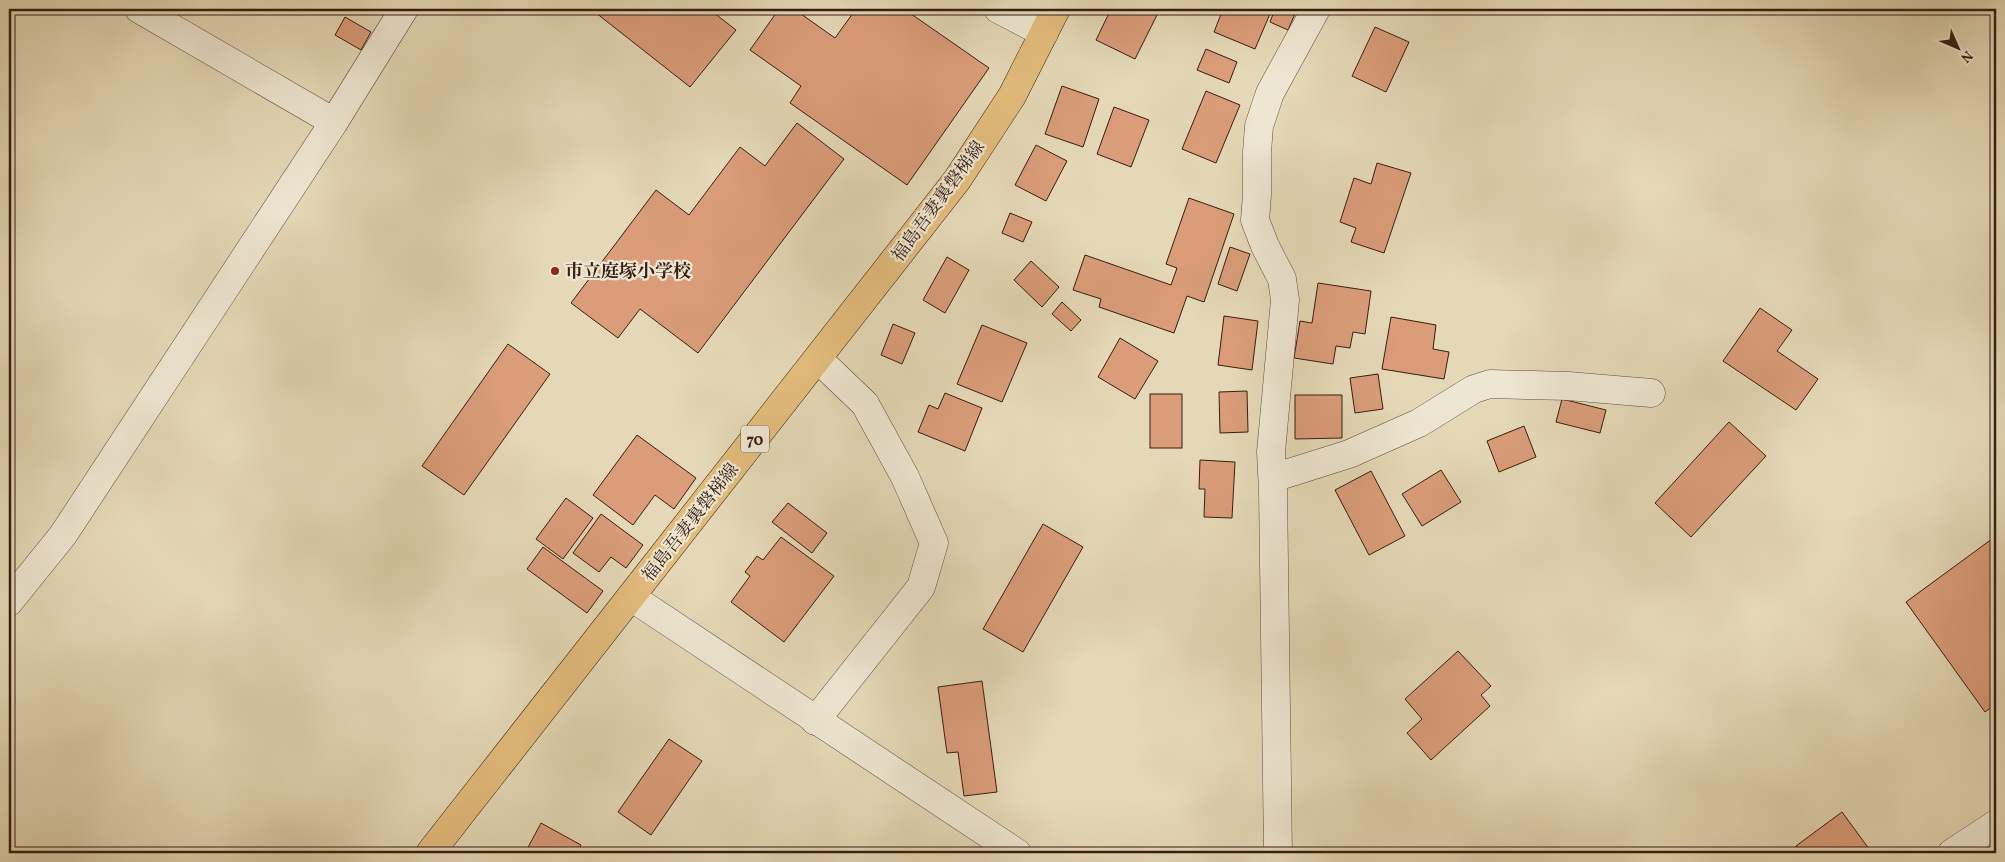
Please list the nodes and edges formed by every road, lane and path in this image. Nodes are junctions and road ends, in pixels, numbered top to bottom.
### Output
1 (139, 9) edge
2 (404, 9) edge
3 (998, 9) edge
4 (1056, 9) edge
5 (1316, 9) edge
6 (1044, 33) junction
7 (334, 122) junction
8 (818, 359) junction
9 (1651, 393) dead end
10 (1273, 478) junction
11 (631, 598) junction
12 (9, 602) edge
13 (815, 721) junction
14 (1996, 824) edge
15 (430, 853) edge
16 (1017, 853) edge
17 (1278, 853) edge
18 (1952, 853) edge

1 - 7 street
2 - 7 street
3 - 6 street
4 - 6 main road, 福島吾妻裏磐梯線 / 70
5 - 10 street
6 - 8 main road, 福島吾妻裏磐梯線 / 70
7 - 12 street
8 - 11 main road, 福島吾妻裏磐梯線 / 70
8 - 13 street
9 - 10 street
10 - 17 street
11 - 13 street
11 - 15 main road, 福島吾妻裏磐梯線 / 70
13 - 16 street
14 - 18 street

